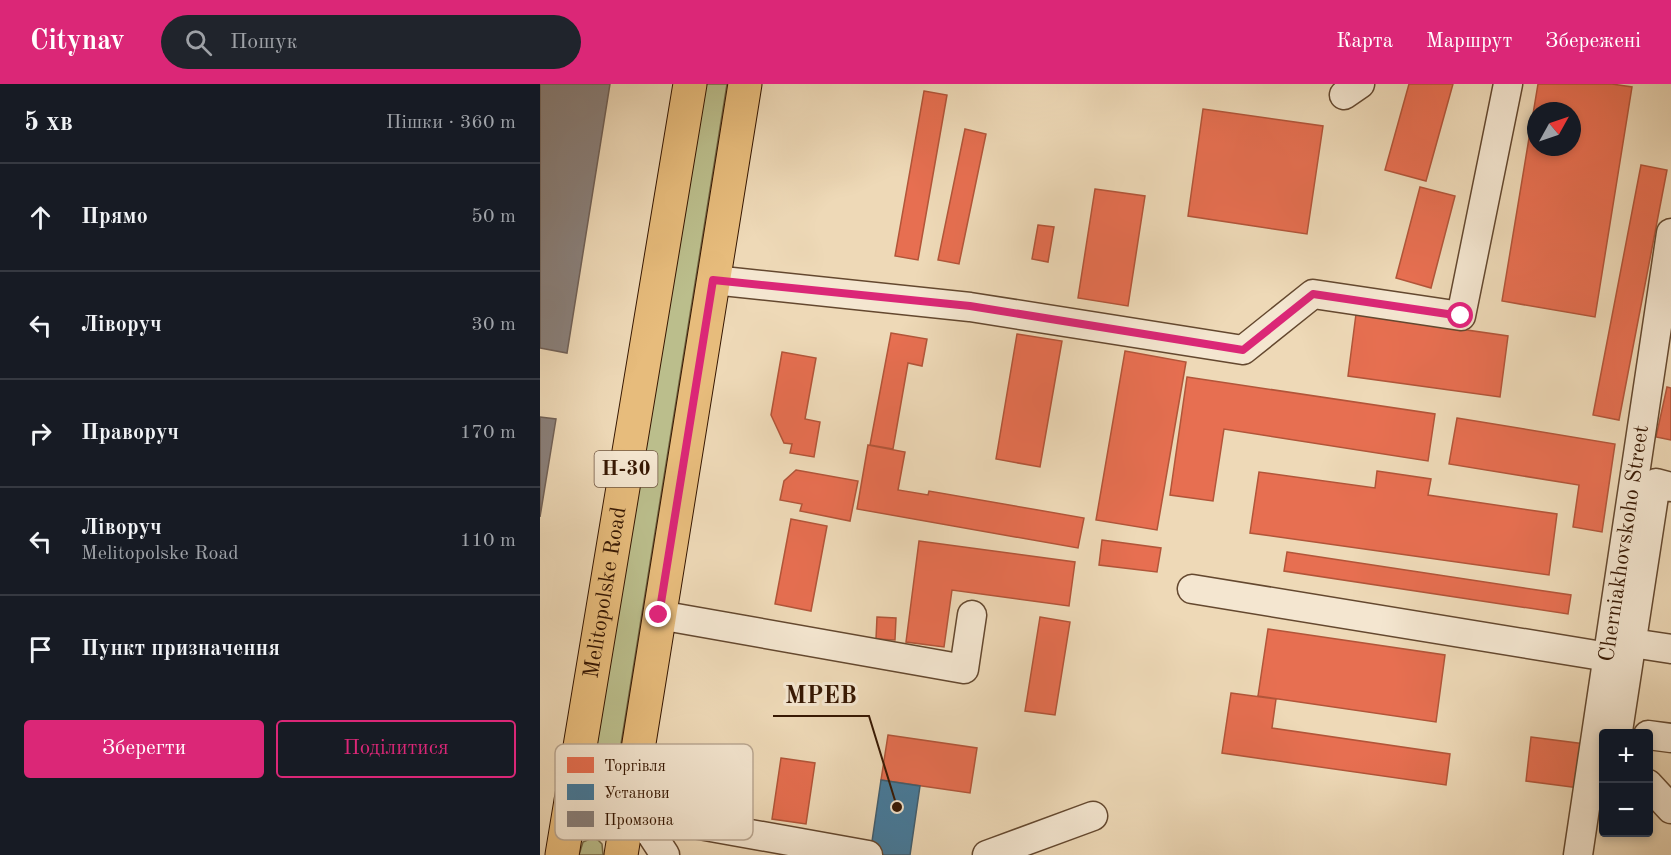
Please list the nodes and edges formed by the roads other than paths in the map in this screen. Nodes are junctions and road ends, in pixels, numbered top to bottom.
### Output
1 (690, 84) edge
2 (745, 84) edge
3 (1508, 84) edge
4 (1671, 233) edge
5 (713, 280) junction
6 (1671, 487) edge
7 (1192, 589) dead end
8 (659, 615) junction
9 (972, 615) dead end
10 (1632, 643) junction
11 (1671, 649) edge
12 (1608, 657) junction
13 (1617, 729) edge
14 (1617, 729) edge
15 (1653, 736) edge
16 (1671, 738) edge
17 (581, 744) edge
18 (639, 744) edge
19 (1601, 783) edge
20 (1093, 816) dead end
21 (753, 834) edge
22 (565, 840) edge
23 (623, 840) edge
24 (655, 840) edge
25 (562, 855) edge
26 (621, 855) edge
27 (665, 855) edge
28 (868, 855) edge
29 (987, 855) edge
30 (1578, 855) edge

1 - 17 main road, Melitopolske Road / Н-30
2 - 5 main road, Н-30
3 - 5 street
4 - 12 street, Cherniakhovskoho Street
5 - 8 main road, Н-30
6 - 10 street
7 - 12 street
8 - 9 street
8 - 18 main road, Н-30
10 - 11 street
10 - 14 street
12 - 13 street, Cherniakhovskoho Street
15 - 16 street
19 - 30 street, Cherniakhovskoho Street
20 - 29 street
21 - 28 street
22 - 25 main road, Melitopolske Road / Н-30
23 - 26 main road, Н-30
24 - 27 street

